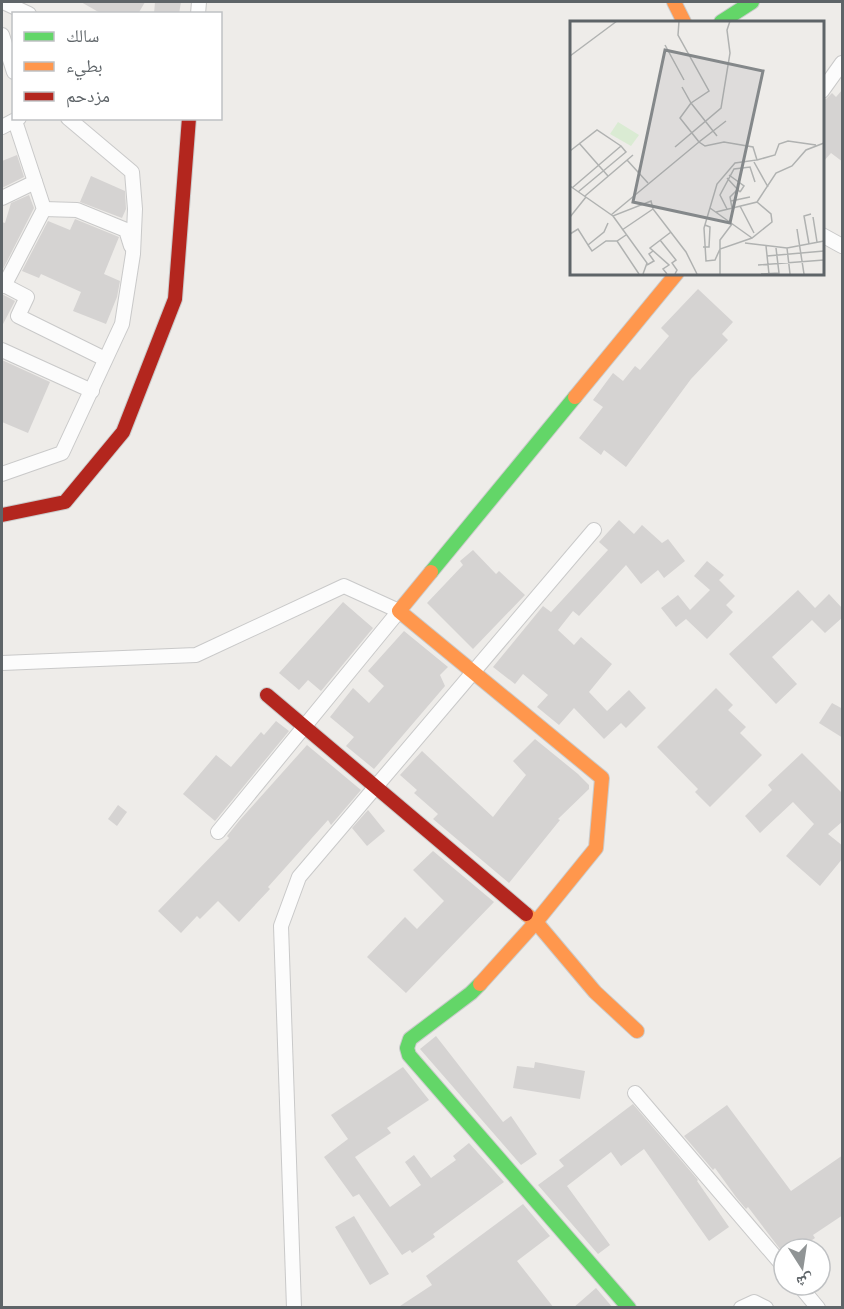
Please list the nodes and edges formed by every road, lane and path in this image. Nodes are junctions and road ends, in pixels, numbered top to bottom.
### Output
1 (3, 2) edge
2 (674, 2) edge
3 (752, 2) edge
4 (25, 12) edge
5 (684, 21) edge
6 (723, 21) edge
7 (2, 35) edge
8 (843, 63) edge
9 (12, 66) edge
10 (823, 90) edge
11 (17, 120) edge
12 (70, 120) edge
13 (189, 120) edge
14 (2, 127) edge
15 (35, 182) junction
16 (2, 198) edge
17 (44, 209) junction
18 (823, 236) edge
19 (843, 246) edge
20 (133, 254) junction
21 (676, 274) edge
22 (3, 285) edge
23 (2, 350) edge
24 (105, 360) junction
25 (92, 391) junction
26 (2, 474) edge
27 (2, 515) edge
28 (594, 530) dead end
29 (399, 611) junction
30 (2, 663) edge
31 (473, 672) junction
32 (267, 695) dead end
33 (304, 726) junction
34 (376, 787) junction
35 (218, 832) dead end
36 (536, 922) junction
37 (637, 1031) dead end
38 (635, 1093) dead end
39 (772, 1253) edge
40 (294, 1308) edge
41 (629, 1308) edge
42 (741, 1308) edge
43 (766, 1308) edge

1 - 4 street
2 - 5 street
3 - 6 street
7 - 9 street
8 - 10 street
11 - 14 street
11 - 15 street
12 - 20 street
13 - 27 street
15 - 16 street
15 - 17 street
17 - 20 street
17 - 22 street
18 - 19 street
20 - 24 street
21 - 29 street
22 - 24 street
23 - 25 street
24 - 25 street
25 - 26 street
28 - 31 street
29 - 30 street
29 - 31 street
29 - 33 street
31 - 34 street
31 - 36 street
32 - 33 street
33 - 34 street
33 - 35 street
34 - 36 street
34 - 40 street
36 - 37 street
36 - 41 street
38 - 39 street
42 - 43 street

